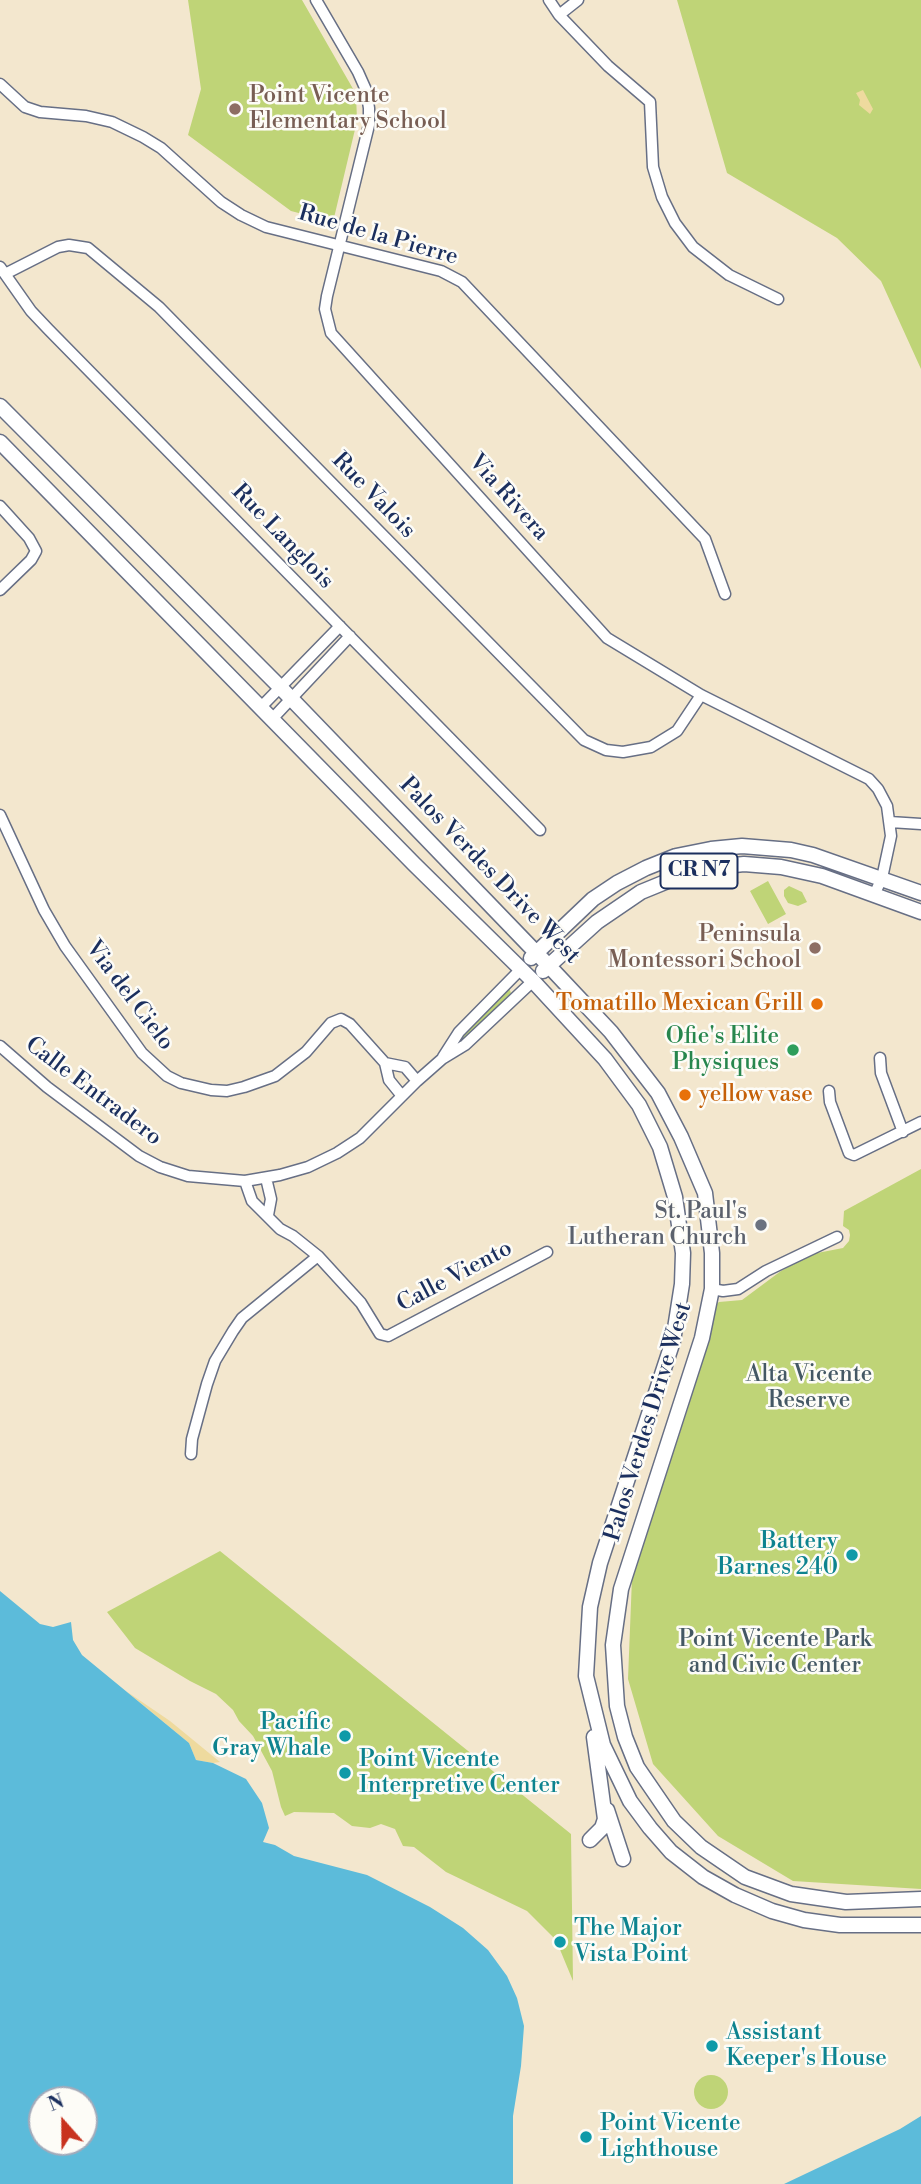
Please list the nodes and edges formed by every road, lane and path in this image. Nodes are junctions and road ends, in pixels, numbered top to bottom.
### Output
1 (316, 0) edge
2 (549, 0) edge
3 (578, 0) edge
4 (559, 15) junction
5 (0, 84) edge
6 (339, 244) junction
7 (2, 271) edge
8 (778, 299) dead end
9 (0, 406) edge
10 (0, 442) edge
11 (0, 506) edge
12 (0, 590) edge
13 (725, 594) dead end
14 (340, 626) junction
15 (350, 636) junction
16 (280, 687) junction
17 (701, 695) junction
18 (291, 698) junction
19 (262, 706) junction
20 (273, 718) junction
21 (0, 816) edge
22 (890, 822) junction
23 (921, 824) edge
24 (540, 830) dead end
25 (791, 850) junction
26 (722, 866) junction
27 (882, 878) junction
28 (921, 893) edge
29 (874, 895) junction
30 (921, 912) edge
31 (536, 952) junction
32 (548, 965) junction
33 (521, 969) junction
34 (533, 981) junction
35 (0, 1046) edge
36 (880, 1058) dead end
37 (442, 1059) junction
38 (386, 1063) junction
39 (417, 1081) junction
40 (829, 1091) dead end
41 (402, 1097) junction
42 (921, 1122) edge
43 (903, 1132) junction
44 (266, 1178) junction
45 (245, 1181) junction
46 (268, 1214) junction
47 (837, 1237) dead end
48 (547, 1252) dead end
49 (318, 1256) junction
50 (712, 1289) junction
51 (191, 1454) dead end
52 (586, 1676) junction
53 (604, 1802) junction
54 (590, 1840) dead end
55 (623, 1859) dead end
56 (791, 1894) junction
57 (735, 1895) junction
58 (921, 1899) edge
59 (921, 1925) edge

1 - 6 street, Via Rivera
2 - 4 street
3 - 4 street
4 - 8 street
5 - 6 street, Rue de la Pierre
6 - 13 street, Rue de la Pierre
6 - 17 street, Via Rivera
7 - 14 street, Rue Langlois
7 - 17 street, Rue Valois
9 - 16 main road, Palos Verdes Drive West
10 - 19 main road, Palos Verdes Drive West
11 - 12 street
14 - 15 street, Rue Langlois
14 - 16 street
15 - 18 street
15 - 24 street, Rue Langlois
16 - 18 main road, Palos Verdes Drive West
16 - 19 street
17 - 22 street, Via Rivera
18 - 20 street
18 - 31 main road, Palos Verdes Drive West
19 - 20 main road, Palos Verdes Drive West
20 - 33 main road, Palos Verdes Drive West
21 - 38 street, Via del Cielo
22 - 23 street
22 - 27 street, Via Rivera
25 - 26 main road
25 - 27 main road, CR N7
25 - 31 main road, CR N7
26 - 29 main road, CR N7
26 - 32 main road, CR N7
27 - 28 main road, CR N7
27 - 29 street, Via Rivera
29 - 30 main road, CR N7
31 - 32 main road, Palos Verdes Drive West
31 - 33 main road, CR N7
32 - 34 main road, CR N7
32 - 50 main road, Palos Verdes Drive West
33 - 34 main road, Palos Verdes Drive West
33 - 37 street
34 - 37 street
34 - 52 main road, Palos Verdes Drive West
35 - 45 street, Calle Entradero
36 - 43 street
37 - 39 street, Calle Entradero
38 - 39 street, Via del Cielo
38 - 41 street, Via del Cielo
39 - 41 street, Calle Entradero
40 - 43 street
41 - 44 street, Calle Entradero
42 - 43 street
44 - 45 street, Calle Entradero
44 - 46 street
45 - 46 street, Calle Viento
46 - 49 street, Calle Viento
47 - 50 street
48 - 49 street, Calle Viento
49 - 51 street
50 - 56 main road, Palos Verdes Drive West
52 - 53 main road
52 - 57 main road, Palos Verdes Drive West
53 - 54 main road
53 - 55 main road
56 - 57 main road
56 - 58 main road
57 - 59 main road, Palos Verdes Drive West

